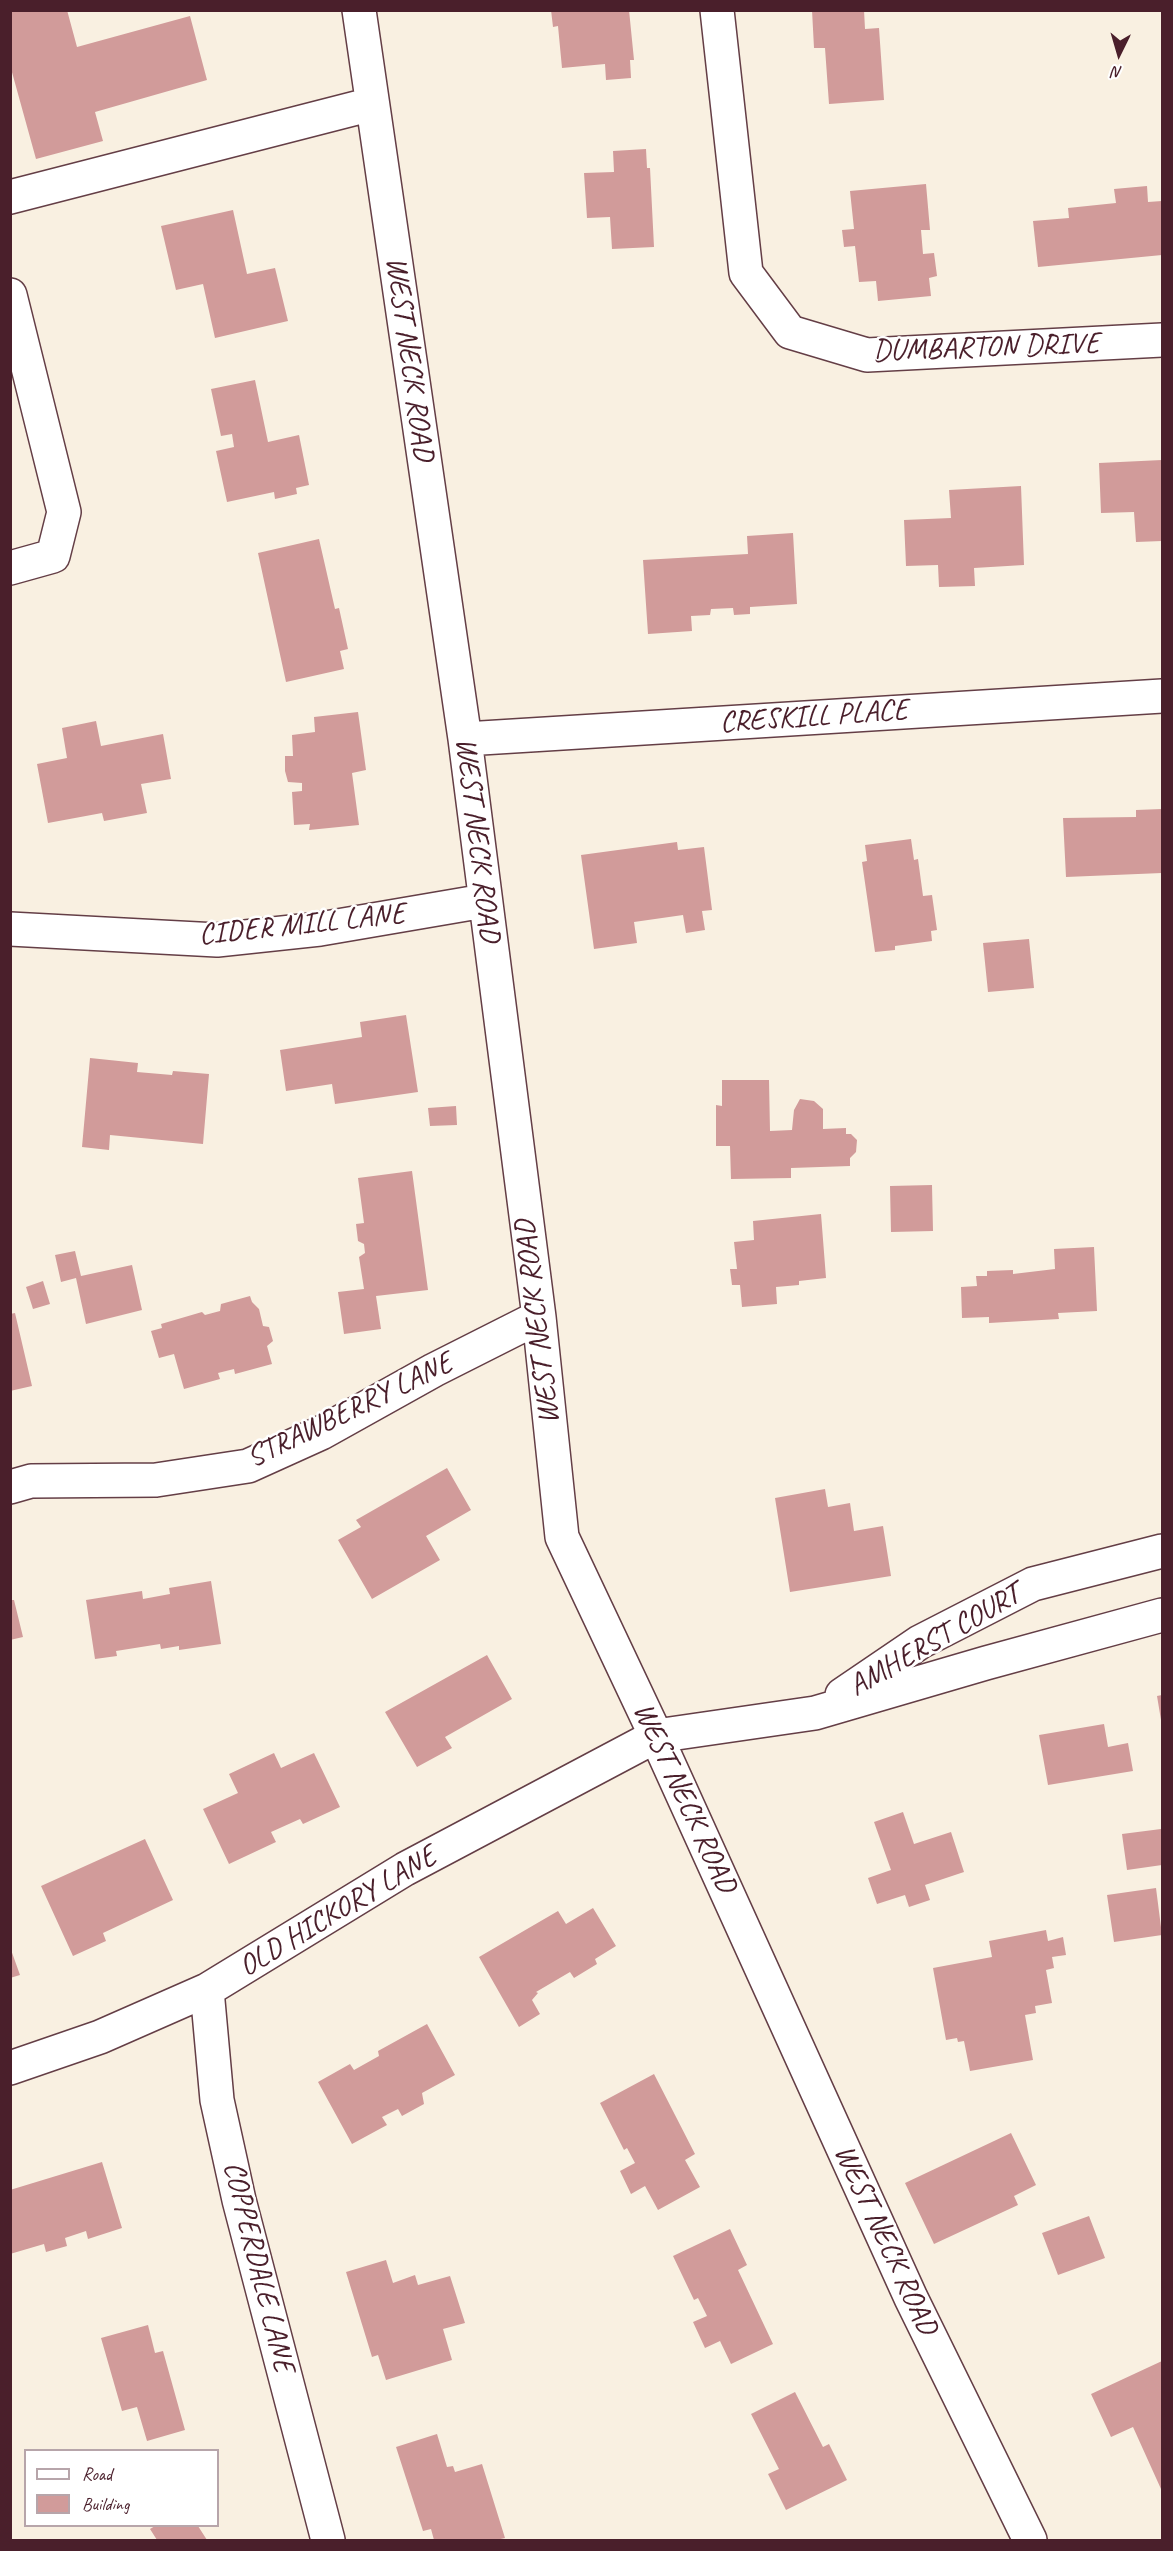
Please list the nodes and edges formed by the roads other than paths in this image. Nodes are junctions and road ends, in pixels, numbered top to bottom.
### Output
1 (359, 10) edge
2 (717, 10) edge
3 (372, 104) junction
4 (10, 197) edge
5 (10, 295) edge
6 (1162, 340) edge
7 (10, 568) edge
8 (1162, 696) edge
9 (465, 739) junction
10 (484, 901) junction
11 (10, 929) edge
12 (539, 1317) junction
13 (10, 1487) edge
14 (1162, 1551) edge
15 (1162, 1615) edge
16 (815, 1713) junction
17 (656, 1736) junction
18 (207, 1990) junction
19 (10, 2068) edge
20 (328, 2541) edge
21 (1030, 2541) edge

1 - 3 street, WEST NECK ROAD
2 - 6 street, DUMBARTON DRIVE
3 - 4 street
3 - 9 street, WEST NECK ROAD
5 - 7 street
8 - 9 street, CRESKILL PLACE
9 - 10 street, WEST NECK ROAD
10 - 11 street, CIDER MILL LANE
10 - 12 street, WEST NECK ROAD
12 - 13 street, STRAWBERRY LANE
12 - 17 street, WEST NECK ROAD
14 - 16 street, AMHERST COURT
15 - 16 street, AMHERST COURT
16 - 17 street, AMHERST COURT
17 - 18 street, OLD HICKORY LANE
17 - 21 street, WEST NECK ROAD
18 - 19 street, OLD HICKORY LANE
18 - 20 street, COPPERDALE LANE

